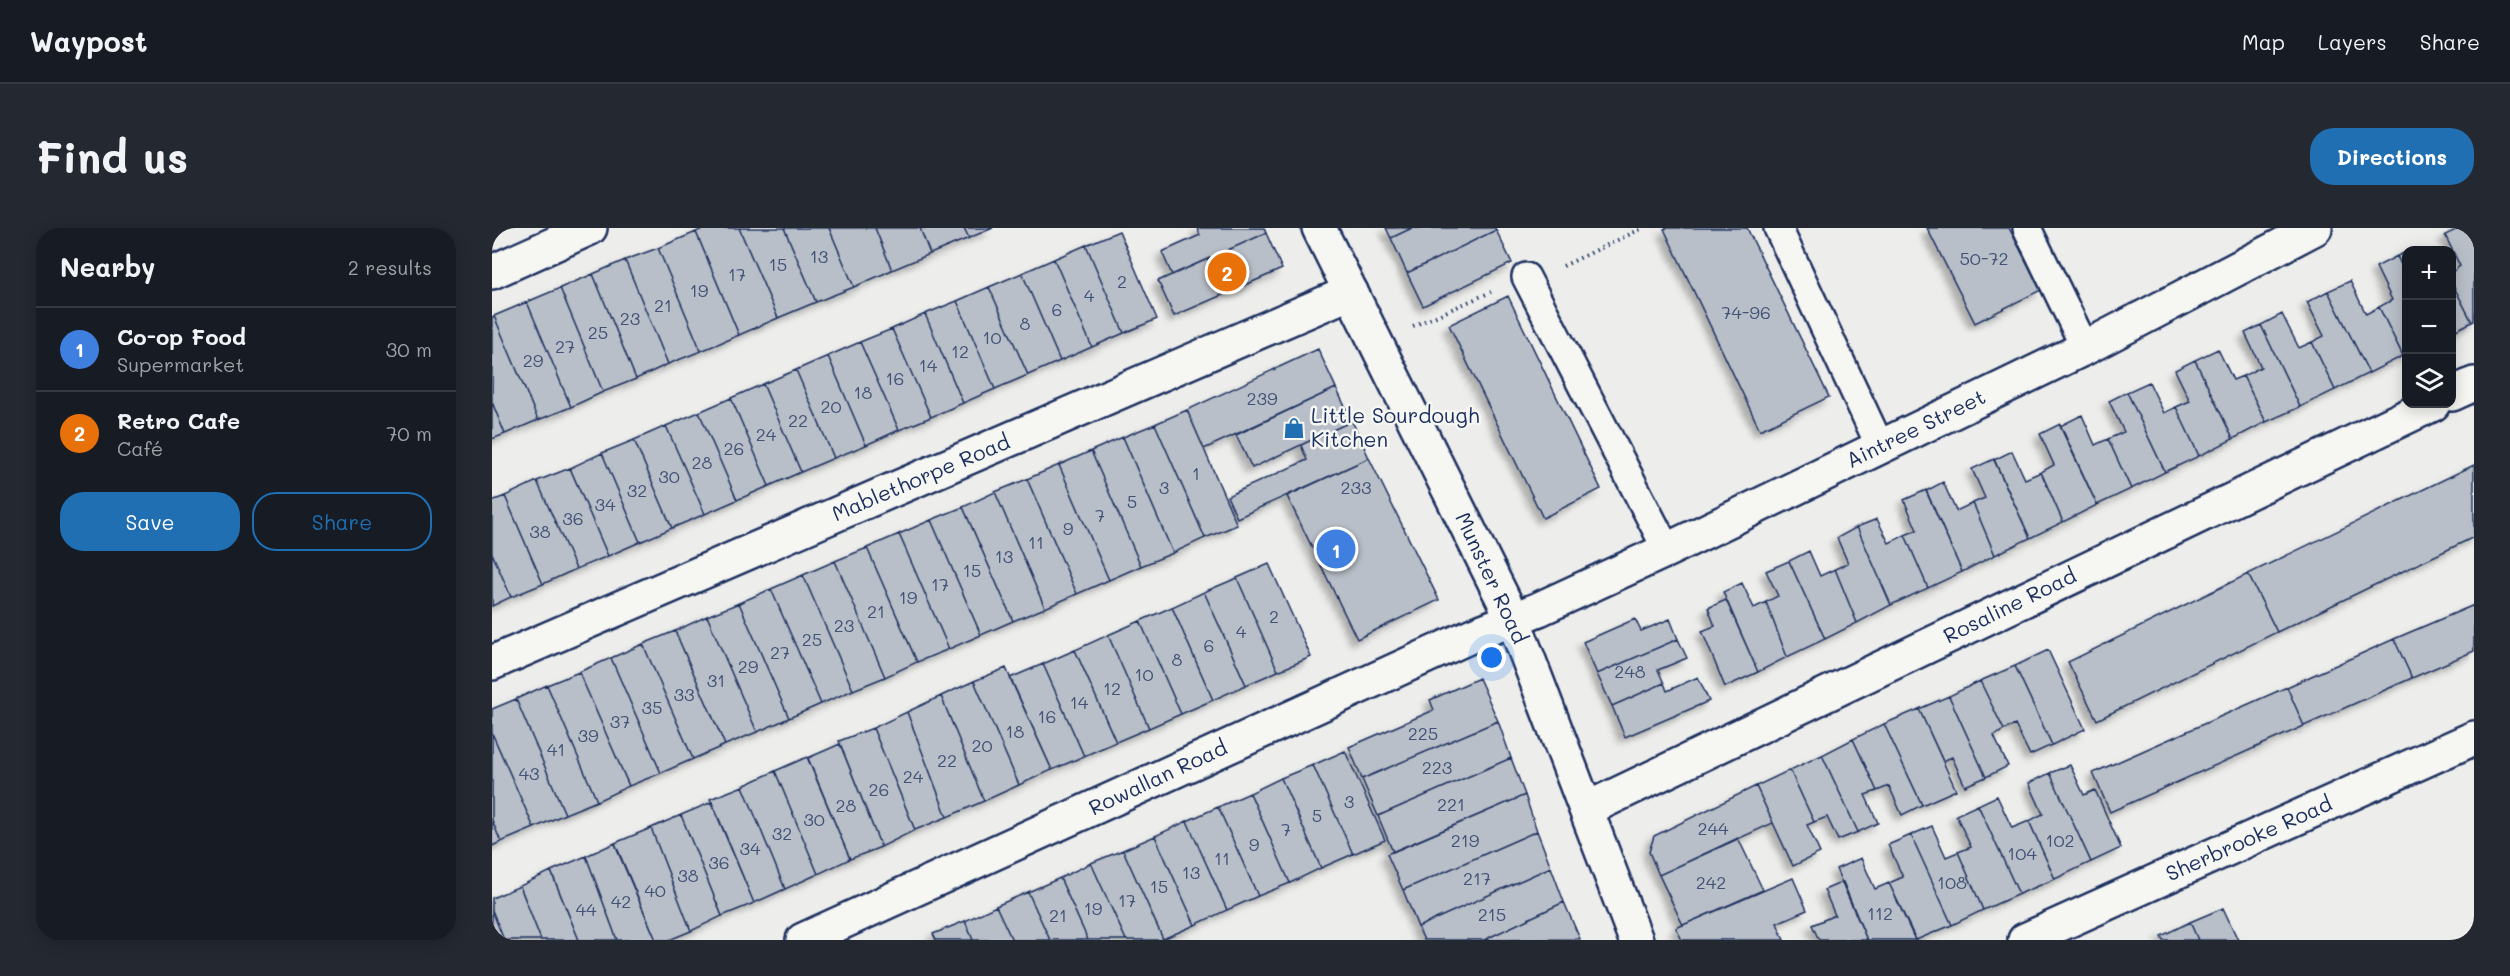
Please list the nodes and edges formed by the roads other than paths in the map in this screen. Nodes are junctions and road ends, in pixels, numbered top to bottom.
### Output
1 (590, 228) edge
2 (1319, 228) edge
3 (1778, 228) edge
4 (2027, 228) edge
5 (2306, 230) edge
6 (492, 272) edge
7 (1526, 277) dead end
8 (1351, 292) junction
9 (2085, 348) junction
10 (2474, 384) edge
11 (2456, 392) edge
12 (2425, 408) edge
13 (1880, 446) junction
14 (1667, 550) junction
15 (1513, 619) junction
16 (492, 663) edge
17 (2474, 738) edge
18 (1587, 809) junction
19 (803, 940) edge
20 (1636, 940) edge
21 (2025, 940) edge

1 - 6 street
2 - 8 street, Munster Road
3 - 13 lane
4 - 9 lane
5 - 9 street, Aintree Street
7 - 14 lane
8 - 15 street, Munster Road
8 - 16 street, Mablethorpe Road
9 - 13 street, Aintree Street
10 - 11 street
12 - 18 street, Rosaline Road
13 - 14 street, Aintree Street
14 - 15 street, Aintree Street
15 - 18 street, Munster Road
15 - 19 street, Rowallan Road
17 - 21 street, Sherbrooke Road
18 - 20 street, Munster Road

